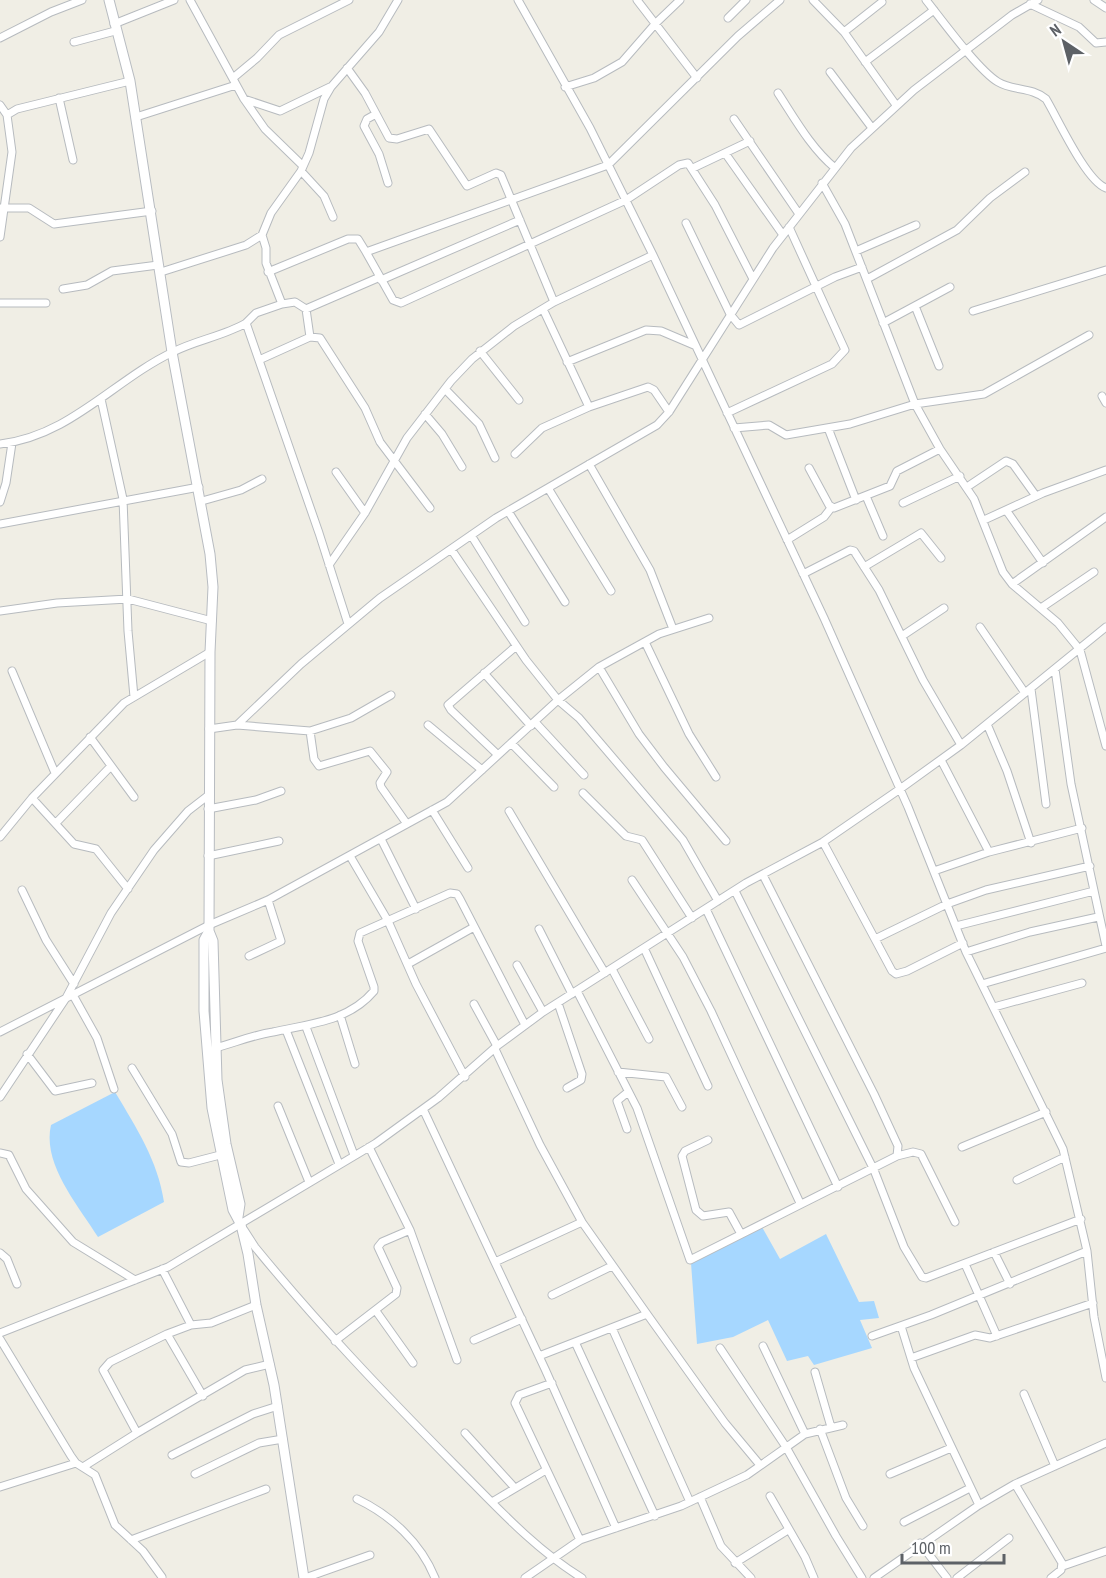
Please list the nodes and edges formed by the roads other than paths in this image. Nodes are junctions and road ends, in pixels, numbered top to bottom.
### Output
1 (82, 0) edge
2 (109, 0) edge
3 (174, 0) edge
4 (190, 0) edge
5 (349, 0) edge
6 (398, 0) edge
7 (518, 0) edge
8 (637, 0) edge
9 (680, 0) edge
10 (746, 0) edge
11 (780, 0) edge
12 (813, 0) edge
13 (926, 0) edge
14 (1038, 0) edge
15 (1094, 0) edge
16 (882, 2) dead end
17 (1030, 4) junction
18 (1106, 8) edge
19 (934, 10) junction
20 (728, 18) dead end
21 (656, 23) junction
22 (115, 28) junction
23 (844, 32) junction
24 (0, 38) edge
25 (74, 42) dead end
26 (1106, 42) edge
27 (967, 49) junction
28 (865, 62) junction
29 (347, 68) junction
30 (830, 72) dead end
31 (696, 78) junction
32 (130, 81) junction
33 (234, 82) junction
34 (331, 87) junction
35 (565, 87) junction
36 (778, 93) dead end
37 (59, 98) junction
38 (244, 99) junction
39 (0, 105) edge
40 (896, 105) junction
41 (376, 114) junction
42 (7, 115) junction
43 (136, 117) junction
44 (734, 119) dead end
45 (872, 128) junction
46 (750, 141) junction
47 (725, 153) junction
48 (73, 160) dead end
49 (608, 165) junction
50 (302, 168) junction
51 (693, 168) junction
52 (835, 168) junction
53 (1025, 172) dead end
54 (388, 183) dead end
55 (822, 183) junction
56 (1106, 188) edge
57 (512, 200) junction
58 (626, 200) junction
59 (2, 208) edge
60 (152, 211) junction
61 (799, 214) junction
62 (333, 217) dead end
63 (520, 220) junction
64 (686, 223) dead end
65 (916, 225) dead end
66 (789, 227) junction
67 (262, 235) junction
68 (783, 235) junction
69 (0, 237) edge
70 (530, 244) junction
71 (856, 251) junction
72 (366, 252) junction
73 (653, 255) junction
74 (862, 267) junction
75 (160, 268) junction
76 (1106, 270) edge
77 (268, 272) junction
78 (380, 278) junction
79 (753, 279) junction
80 (867, 279) junction
81 (817, 286) junction
82 (950, 287) dead end
83 (63, 289) dead end
84 (554, 302) junction
85 (0, 303) edge
86 (46, 303) dead end
87 (282, 304) junction
88 (915, 306) junction
89 (306, 309) junction
90 (543, 309) junction
91 (973, 311) dead end
92 (730, 314) junction
93 (246, 323) junction
94 (883, 323) junction
95 (1089, 335) dead end
96 (310, 337) junction
97 (693, 345) junction
98 (480, 351) junction
99 (172, 352) junction
100 (260, 360) junction
101 (567, 362) junction
102 (701, 362) junction
103 (939, 366) dead end
104 (445, 388) junction
105 (1102, 396) dead end
106 (101, 399) junction
107 (519, 400) dead end
108 (1106, 403) edge
109 (915, 404) junction
110 (589, 407) junction
111 (669, 412) junction
112 (727, 413) junction
113 (425, 414) junction
114 (734, 428) junction
115 (828, 428) junction
116 (12, 443) junction
117 (0, 444) edge
118 (940, 449) junction
119 (515, 454) dead end
120 (495, 458) dead end
121 (394, 460) junction
122 (589, 464) junction
123 (462, 467) dead end
124 (809, 468) dead end
125 (1106, 470) edge
126 (336, 472) dead end
127 (960, 476) junction
128 (262, 479) dead end
129 (199, 487) junction
130 (967, 487) junction
131 (548, 488) junction
132 (866, 496) junction
133 (1036, 496) junction
134 (123, 499) junction
135 (856, 500) junction
136 (202, 501) junction
137 (0, 502) edge
138 (903, 502) dead end
139 (430, 508) dead end
140 (831, 508) junction
141 (1006, 510) junction
142 (507, 511) junction
143 (364, 513) junction
144 (1106, 518) edge
145 (984, 520) junction
146 (0, 524) edge
147 (471, 535) junction
148 (883, 536) dead end
149 (787, 540) junction
150 (451, 549) junction
151 (941, 558) dead end
152 (1043, 563) junction
153 (329, 565) junction
154 (864, 567) junction
155 (1094, 572) dead end
156 (803, 574) junction
157 (1012, 584) junction
158 (611, 591) dead end
159 (128, 599) junction
160 (565, 602) dead end
161 (944, 608) dead end
162 (1041, 608) junction
163 (0, 611) edge
164 (709, 618) dead end
165 (212, 621) junction
166 (525, 622) dead end
167 (348, 624) junction
168 (980, 627) dead end
169 (1106, 627) edge
170 (673, 628) junction
171 (902, 636) junction
172 (645, 642) junction
173 (515, 647) junction
174 (1080, 650) junction
175 (210, 652) junction
176 (599, 667) junction
177 (1055, 669) junction
178 (12, 671) dead end
179 (484, 673) junction
180 (1028, 691) junction
181 (391, 695) dead end
182 (134, 697) junction
183 (558, 699) junction
184 (237, 724) junction
185 (533, 724) junction
186 (987, 724) junction
187 (428, 725) dead end
188 (209, 729) junction
189 (310, 731) junction
190 (90, 737) junction
191 (511, 743) junction
192 (961, 745) junction
193 (1106, 746) edge
194 (498, 755) junction
195 (941, 760) junction
196 (111, 766) junction
197 (482, 770) junction
198 (55, 773) junction
199 (584, 775) dead end
200 (717, 777) dead end
201 (554, 787) dead end
202 (900, 789) junction
203 (281, 791) dead end
204 (583, 793) dead end
205 (210, 794) junction
206 (134, 797) dead end
207 (32, 798) junction
208 (1046, 804) dead end
209 (208, 809) junction
210 (432, 810) junction
211 (509, 811) dead end
212 (56, 823) junction
213 (407, 824) junction
214 (1082, 828) junction
215 (0, 837) edge
216 (381, 839) junction
217 (279, 841) dead end
218 (726, 841) dead end
219 (823, 842) junction
220 (1031, 843) junction
221 (989, 852) junction
222 (208, 855) junction
223 (350, 856) junction
224 (1090, 866) junction
225 (468, 868) dead end
226 (934, 871) junction
227 (763, 875) junction
228 (632, 880) dead end
229 (128, 889) junction
230 (22, 890) dead end
231 (735, 891) junction
232 (1094, 891) junction
233 (268, 900) junction
234 (718, 901) junction
235 (947, 904) junction
236 (417, 909) junction
237 (706, 909) junction
238 (1098, 917) junction
239 (692, 918) junction
240 (388, 921) junction
241 (956, 926) junction
242 (474, 927) junction
243 (209, 928) junction
244 (539, 929) dead end
245 (667, 934) junction
246 (875, 939) junction
247 (963, 943) junction
248 (1106, 947) edge
249 (644, 948) junction
250 (966, 952) junction
251 (249, 956) dead end
252 (408, 964) junction
253 (517, 965) dead end
254 (612, 969) junction
255 (605, 973) junction
256 (1082, 983) dead end
257 (74, 984) junction
258 (982, 984) junction
259 (574, 993) junction
260 (70, 996) junction
261 (558, 1003) junction
262 (474, 1004) dead end
263 (994, 1007) junction
264 (543, 1012) junction
265 (340, 1015) junction
266 (525, 1025) junction
267 (306, 1027) junction
268 (286, 1030) junction
269 (0, 1032) edge
270 (649, 1039) dead end
271 (215, 1048) junction
272 (496, 1048) junction
273 (27, 1054) junction
274 (356, 1064) dead end
275 (132, 1068) dead end
276 (618, 1072) junction
277 (465, 1077) junction
278 (92, 1083) dead end
279 (708, 1086) dead end
280 (567, 1088) dead end
281 (114, 1089) dead end
282 (628, 1092) junction
283 (0, 1097) edge
284 (278, 1106) dead end
285 (682, 1107) dead end
286 (423, 1109) junction
287 (1046, 1112) junction
288 (627, 1130) dead end
289 (708, 1140) dead end
290 (369, 1147) junction
291 (962, 1147) dead end
292 (0, 1153) edge
293 (220, 1155) junction
294 (354, 1155) junction
295 (897, 1156) junction
296 (1065, 1157) junction
297 (339, 1164) junction
298 (874, 1170) junction
299 (1017, 1180) dead end
300 (309, 1182) junction
301 (838, 1187) junction
302 (800, 1203) junction
303 (1081, 1219) junction
304 (240, 1221) junction
305 (582, 1222) junction
306 (955, 1222) dead end
307 (410, 1230) junction
308 (741, 1234) junction
309 (1088, 1251) junction
310 (994, 1252) junction
311 (0, 1253) edge
312 (495, 1262) junction
313 (965, 1264) junction
314 (612, 1266) junction
315 (162, 1269) junction
316 (135, 1280) junction
317 (17, 1284) dead end
318 (1010, 1284) junction
319 (552, 1295) dead end
320 (979, 1296) junction
321 (1092, 1303) junction
322 (256, 1305) junction
323 (376, 1311) junction
324 (647, 1314) junction
325 (522, 1319) junction
326 (191, 1325) junction
327 (901, 1326) junction
328 (612, 1328) junction
329 (0, 1334) edge
330 (166, 1334) junction
331 (872, 1336) dead end
332 (997, 1336) junction
333 (0, 1339) edge
334 (474, 1340) dead end
335 (335, 1341) junction
336 (575, 1342) junction
337 (763, 1346) dead end
338 (720, 1348) dead end
339 (539, 1356) junction
340 (911, 1358) junction
341 (457, 1360) dead end
342 (270, 1364) junction
343 (412, 1364) dead end
344 (815, 1372) dead end
345 (1106, 1378) edge
346 (552, 1383) junction
347 (1024, 1394) dead end
348 (203, 1396) junction
349 (278, 1406) junction
350 (843, 1425) dead end
351 (831, 1427) junction
352 (820, 1429) junction
353 (137, 1434) junction
354 (465, 1434) dead end
355 (805, 1434) junction
356 (283, 1439) junction
357 (1106, 1443) edge
358 (786, 1447) junction
359 (951, 1448) junction
360 (172, 1455) dead end
361 (80, 1465) junction
362 (760, 1465) junction
363 (1055, 1467) junction
364 (546, 1470) junction
365 (195, 1474) dead end
366 (890, 1474) dead end
367 (1015, 1484) junction
368 (0, 1487) edge
369 (514, 1487) junction
370 (970, 1488) junction
371 (266, 1489) dead end
372 (770, 1496) dead end
373 (700, 1497) junction
374 (357, 1499) dead end
375 (492, 1502) junction
376 (690, 1502) junction
377 (979, 1505) junction
378 (655, 1516) junction
379 (904, 1521) dead end
380 (863, 1526) dead end
381 (616, 1528) junction
382 (788, 1530) junction
383 (1009, 1538) dead end
384 (131, 1540) junction
385 (580, 1540) junction
386 (920, 1543) junction
387 (1106, 1551) edge
388 (370, 1555) dead end
389 (551, 1559) junction
390 (735, 1563) junction
391 (1063, 1566) junction
392 (161, 1578) edge
393 (304, 1578) edge
394 (435, 1578) edge
395 (525, 1578) edge
396 (582, 1578) edge
397 (751, 1578) edge
398 (814, 1578) edge
399 (862, 1578) edge
400 (874, 1578) edge
401 (947, 1578) edge
402 (957, 1578) edge
403 (1051, 1578) edge

1 - 24 street
2 - 22 street
3 - 22 street
4 - 33 street
5 - 33 street
6 - 29 street
7 - 35 street
8 - 21 street
9 - 21 street
10 - 20 street
11 - 31 street
12 - 23 street
13 - 19 street
14 - 17 street
15 - 18 street
16 - 23 street
17 - 26 street
17 - 27 street
19 - 27 street
19 - 28 street
21 - 31 street
21 - 35 street
22 - 25 street
22 - 32 street
23 - 28 street
27 - 40 street
27 - 56 street
28 - 40 street
29 - 34 street
29 - 41 street
30 - 45 street
31 - 49 street
32 - 37 street
32 - 43 street
33 - 38 street
33 - 43 street
34 - 38 street
34 - 50 street
35 - 49 street
36 - 52 street
37 - 42 street
37 - 48 street
38 - 50 street
39 - 42 street
40 - 45 street
41 - 54 street
41 - 57 street
42 - 59 street
43 - 60 street
44 - 46 street
45 - 52 street
46 - 47 street
46 - 61 street
47 - 51 street
47 - 68 street
49 - 57 street
49 - 58 street
50 - 62 street
50 - 67 street
51 - 58 street
51 - 79 street
52 - 55 street
53 - 80 street
55 - 61 street
55 - 71 street
57 - 63 street
57 - 72 street
58 - 70 street
58 - 73 street
59 - 60 street
59 - 69 street
60 - 75 street
61 - 66 street
63 - 70 street
63 - 78 street
64 - 92 street
65 - 71 street
66 - 68 street
66 - 81 street
67 - 75 street
67 - 77 street
68 - 79 street
70 - 78 street
70 - 84 street
71 - 74 street
72 - 77 street
72 - 78 street
73 - 84 street
73 - 97 street
74 - 80 street
74 - 81 street
75 - 83 street
75 - 99 street
76 - 91 street
77 - 87 street
78 - 89 street
79 - 92 street
80 - 94 street
81 - 92 street
81 - 112 street
82 - 88 street
84 - 90 street
85 - 86 street
87 - 89 street
87 - 93 street
88 - 94 street
88 - 103 street
89 - 96 street
90 - 98 street
90 - 101 street
92 - 102 street
93 - 99 street
93 - 100 street
94 - 109 street
95 - 109 street
96 - 100 street
96 - 121 street
97 - 101 street
97 - 102 street
98 - 104 street
98 - 107 street
99 - 106 street
99 - 129 street
100 - 153 street
101 - 110 street
102 - 111 street
102 - 112 street
104 - 113 street
104 - 120 street
105 - 108 street
106 - 116 street
106 - 134 street
109 - 115 street
109 - 118 street
110 - 111 street
110 - 119 street
111 - 122 street
112 - 114 street
113 - 121 street
113 - 123 street
114 - 115 street
114 - 149 street
115 - 135 street
116 - 117 street
116 - 137 street
118 - 127 street
118 - 132 street
121 - 139 street
121 - 143 street
122 - 131 street
122 - 170 street
124 - 140 street
125 - 133 street
126 - 143 street
127 - 130 street
127 - 138 street
128 - 136 street
129 - 134 street
129 - 136 street
130 - 133 street
130 - 145 street
131 - 142 street
131 - 158 street
132 - 135 street
132 - 148 street
133 - 141 street
134 - 146 street
134 - 159 street
135 - 140 street
136 - 165 street
140 - 149 street
141 - 145 street
141 - 152 street
142 - 147 street
142 - 160 street
143 - 153 street
144 - 152 street
145 - 157 street
147 - 150 street
147 - 166 street
149 - 156 street
150 - 167 street
150 - 173 street
151 - 154 street
152 - 157 street
153 - 167 street
154 - 156 street
154 - 171 street
155 - 162 street
156 - 202 street
157 - 162 street
159 - 163 street
159 - 165 street
159 - 182 street
161 - 171 street
162 - 174 street
164 - 170 street
165 - 175 street
167 - 184 street
168 - 180 street
169 - 174 street
170 - 172 street
171 - 192 street
172 - 176 street
172 - 200 street
173 - 179 street
173 - 183 street
174 - 177 street
174 - 193 street
175 - 182 street
175 - 188 street
176 - 183 street
176 - 218 street
177 - 180 street
177 - 214 street
178 - 198 street
179 - 185 street
179 - 194 street
180 - 186 street
180 - 208 street
181 - 189 street
182 - 190 street
183 - 185 street
183 - 234 street
184 - 188 street
184 - 189 street
185 - 191 street
185 - 199 street
186 - 192 street
186 - 220 street
187 - 197 street
188 - 205 street
189 - 213 street
190 - 196 street
190 - 198 street
191 - 194 street
191 - 201 street
192 - 195 street
194 - 197 street
195 - 202 street
195 - 221 street
196 - 206 street
196 - 212 street
197 - 210 street
198 - 207 street
202 - 219 street
202 - 226 street
203 - 209 street
204 - 239 street
205 - 209 street
205 - 229 street
207 - 212 street
207 - 215 street
209 - 222 street
210 - 213 street
210 - 225 street
211 - 255 street
212 - 229 street
213 - 216 street
214 - 220 street
214 - 224 street
216 - 223 street
216 - 236 street
217 - 222 street
219 - 227 street
219 - 246 street
220 - 221 street
221 - 226 street
222 - 243 street
223 - 233 street
223 - 240 street
224 - 232 street
224 - 235 street
226 - 235 street
227 - 231 street
227 - 295 street
228 - 245 street
229 - 257 street
230 - 257 street
231 - 234 street
231 - 298 street
232 - 238 street
232 - 241 street
233 - 243 street
233 - 251 street
234 - 237 street
235 - 241 street
235 - 246 street
236 - 240 street
236 - 242 street
237 - 239 street
237 - 301 street
238 - 248 street
238 - 250 street
239 - 245 street
240 - 252 street
240 - 265 street
241 - 247 street
242 - 252 street
242 - 266 street
243 - 260 street
243 - 271 street
243 - 293 street
244 - 259 street
245 - 249 street
245 - 302 street
246 - 247 street
247 - 250 street
248 - 258 street
249 - 254 street
249 - 279 street
250 - 258 street
252 - 277 street
253 - 264 street
254 - 255 street
254 - 270 street
255 - 259 street
256 - 263 street
257 - 260 street
258 - 263 street
259 - 261 street
259 - 276 street
260 - 269 street
260 - 273 street
260 - 281 street
261 - 264 street
261 - 280 street
262 - 272 street
263 - 287 street
264 - 266 street
265 - 267 street
265 - 274 street
266 - 272 street
267 - 268 street
267 - 294 street
268 - 271 street
268 - 297 street
271 - 304 street
272 - 277 street
272 - 305 street
273 - 278 street
273 - 283 street
275 - 293 street
276 - 282 street
276 - 285 street
277 - 286 street
282 - 288 street
282 - 308 street
284 - 300 street
286 - 290 street
286 - 312 street
287 - 291 street
287 - 296 street
289 - 308 street
290 - 294 street
290 - 307 street
292 - 316 street
293 - 304 street
294 - 297 street
295 - 298 street
295 - 306 street
296 - 299 street
296 - 303 street
297 - 300 street
298 - 301 street
298 - 313 street
300 - 304 street
301 - 302 street
302 - 308 street
303 - 309 street
303 - 310 street
304 - 315 street
304 - 322 street
304 - 335 street
305 - 312 street
305 - 314 street
307 - 323 street
307 - 341 street
309 - 318 street
309 - 321 street
310 - 313 street
310 - 318 street
311 - 317 street
312 - 325 street
313 - 320 street
314 - 319 street
314 - 324 street
315 - 316 street
315 - 326 street
316 - 329 street
318 - 320 street
320 - 327 street
320 - 332 street
321 - 332 street
321 - 345 street
322 - 326 street
322 - 342 street
323 - 335 street
323 - 343 street
324 - 328 street
324 - 362 street
325 - 334 street
325 - 339 street
326 - 330 street
327 - 331 street
327 - 340 street
328 - 336 street
328 - 376 street
330 - 348 street
330 - 353 street
332 - 340 street
333 - 361 street
335 - 375 street
336 - 339 street
336 - 378 street
337 - 355 street
338 - 358 street
339 - 346 street
340 - 359 street
342 - 348 street
342 - 349 street
344 - 351 street
346 - 364 street
346 - 381 street
347 - 363 street
348 - 353 street
349 - 356 street
349 - 360 street
350 - 351 street
351 - 352 street
352 - 355 street
352 - 380 street
353 - 361 street
354 - 369 street
355 - 358 street
356 - 365 street
356 - 393 street
357 - 363 street
358 - 362 street
358 - 399 street
359 - 366 street
359 - 370 street
361 - 368 street
361 - 384 street
362 - 373 street
363 - 367 street
364 - 369 street
364 - 385 street
367 - 377 street
367 - 391 street
369 - 375 street
370 - 377 street
370 - 379 street
371 - 384 street
372 - 382 street
373 - 376 street
373 - 390 street
374 - 394 street
375 - 389 street
376 - 378 street
377 - 386 street
378 - 381 street
381 - 385 street
382 - 390 street
382 - 398 street
383 - 402 street
384 - 392 street
385 - 389 street
386 - 400 street
386 - 401 street
387 - 391 street
388 - 393 street
389 - 395 street
389 - 396 street
390 - 397 street
391 - 403 street

